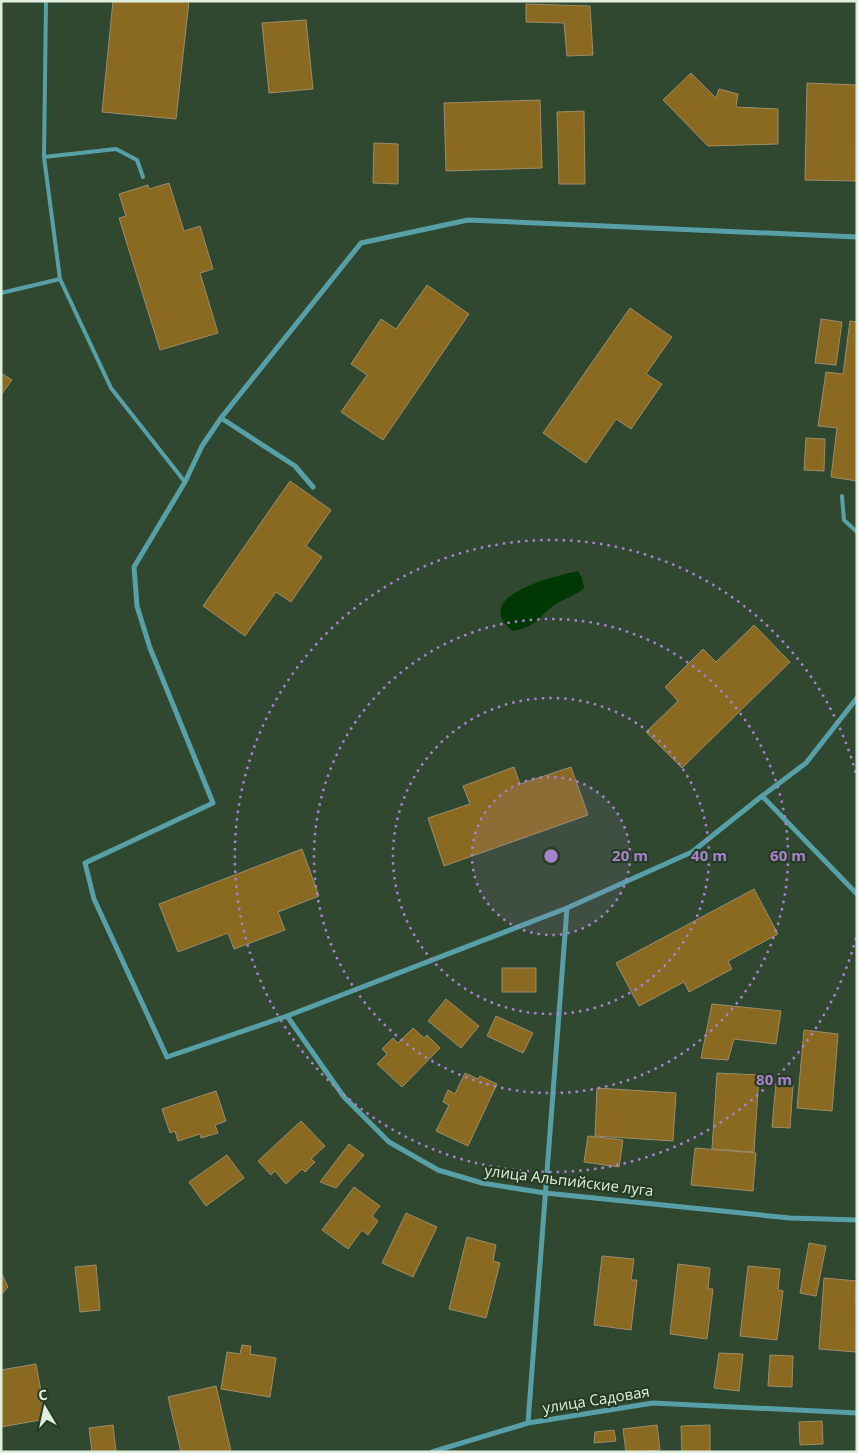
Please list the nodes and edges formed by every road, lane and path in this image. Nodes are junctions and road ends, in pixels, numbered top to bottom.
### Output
1 (46, 1) edge
2 (44, 158) junction
3 (143, 177) dead end
4 (857, 237) edge
5 (60, 279) junction
6 (1, 293) edge
7 (221, 418) junction
8 (185, 482) junction
9 (313, 488) dead end
10 (842, 496) dead end
11 (857, 532) edge
12 (857, 698) edge
13 (762, 796) junction
14 (857, 894) edge
15 (567, 908) junction
16 (286, 1016) junction
17 (545, 1193) junction
18 (857, 1220) edge
19 (857, 1413) edge
20 (528, 1423) junction
21 (432, 1452) edge

1 - 2 lane
2 - 3 lane
2 - 5 lane
4 - 7 street
5 - 6 lane
5 - 8 lane
7 - 8 street
7 - 9 street
8 - 16 street
10 - 11 lane
12 - 13 street
13 - 14 street
13 - 15 street
15 - 16 street
15 - 17 street
16 - 17 street, улица Альпийские луга
17 - 18 street, улица Альпийские луга
17 - 20 street
19 - 20 street, улица Садовая
20 - 21 street, улица Садовая

